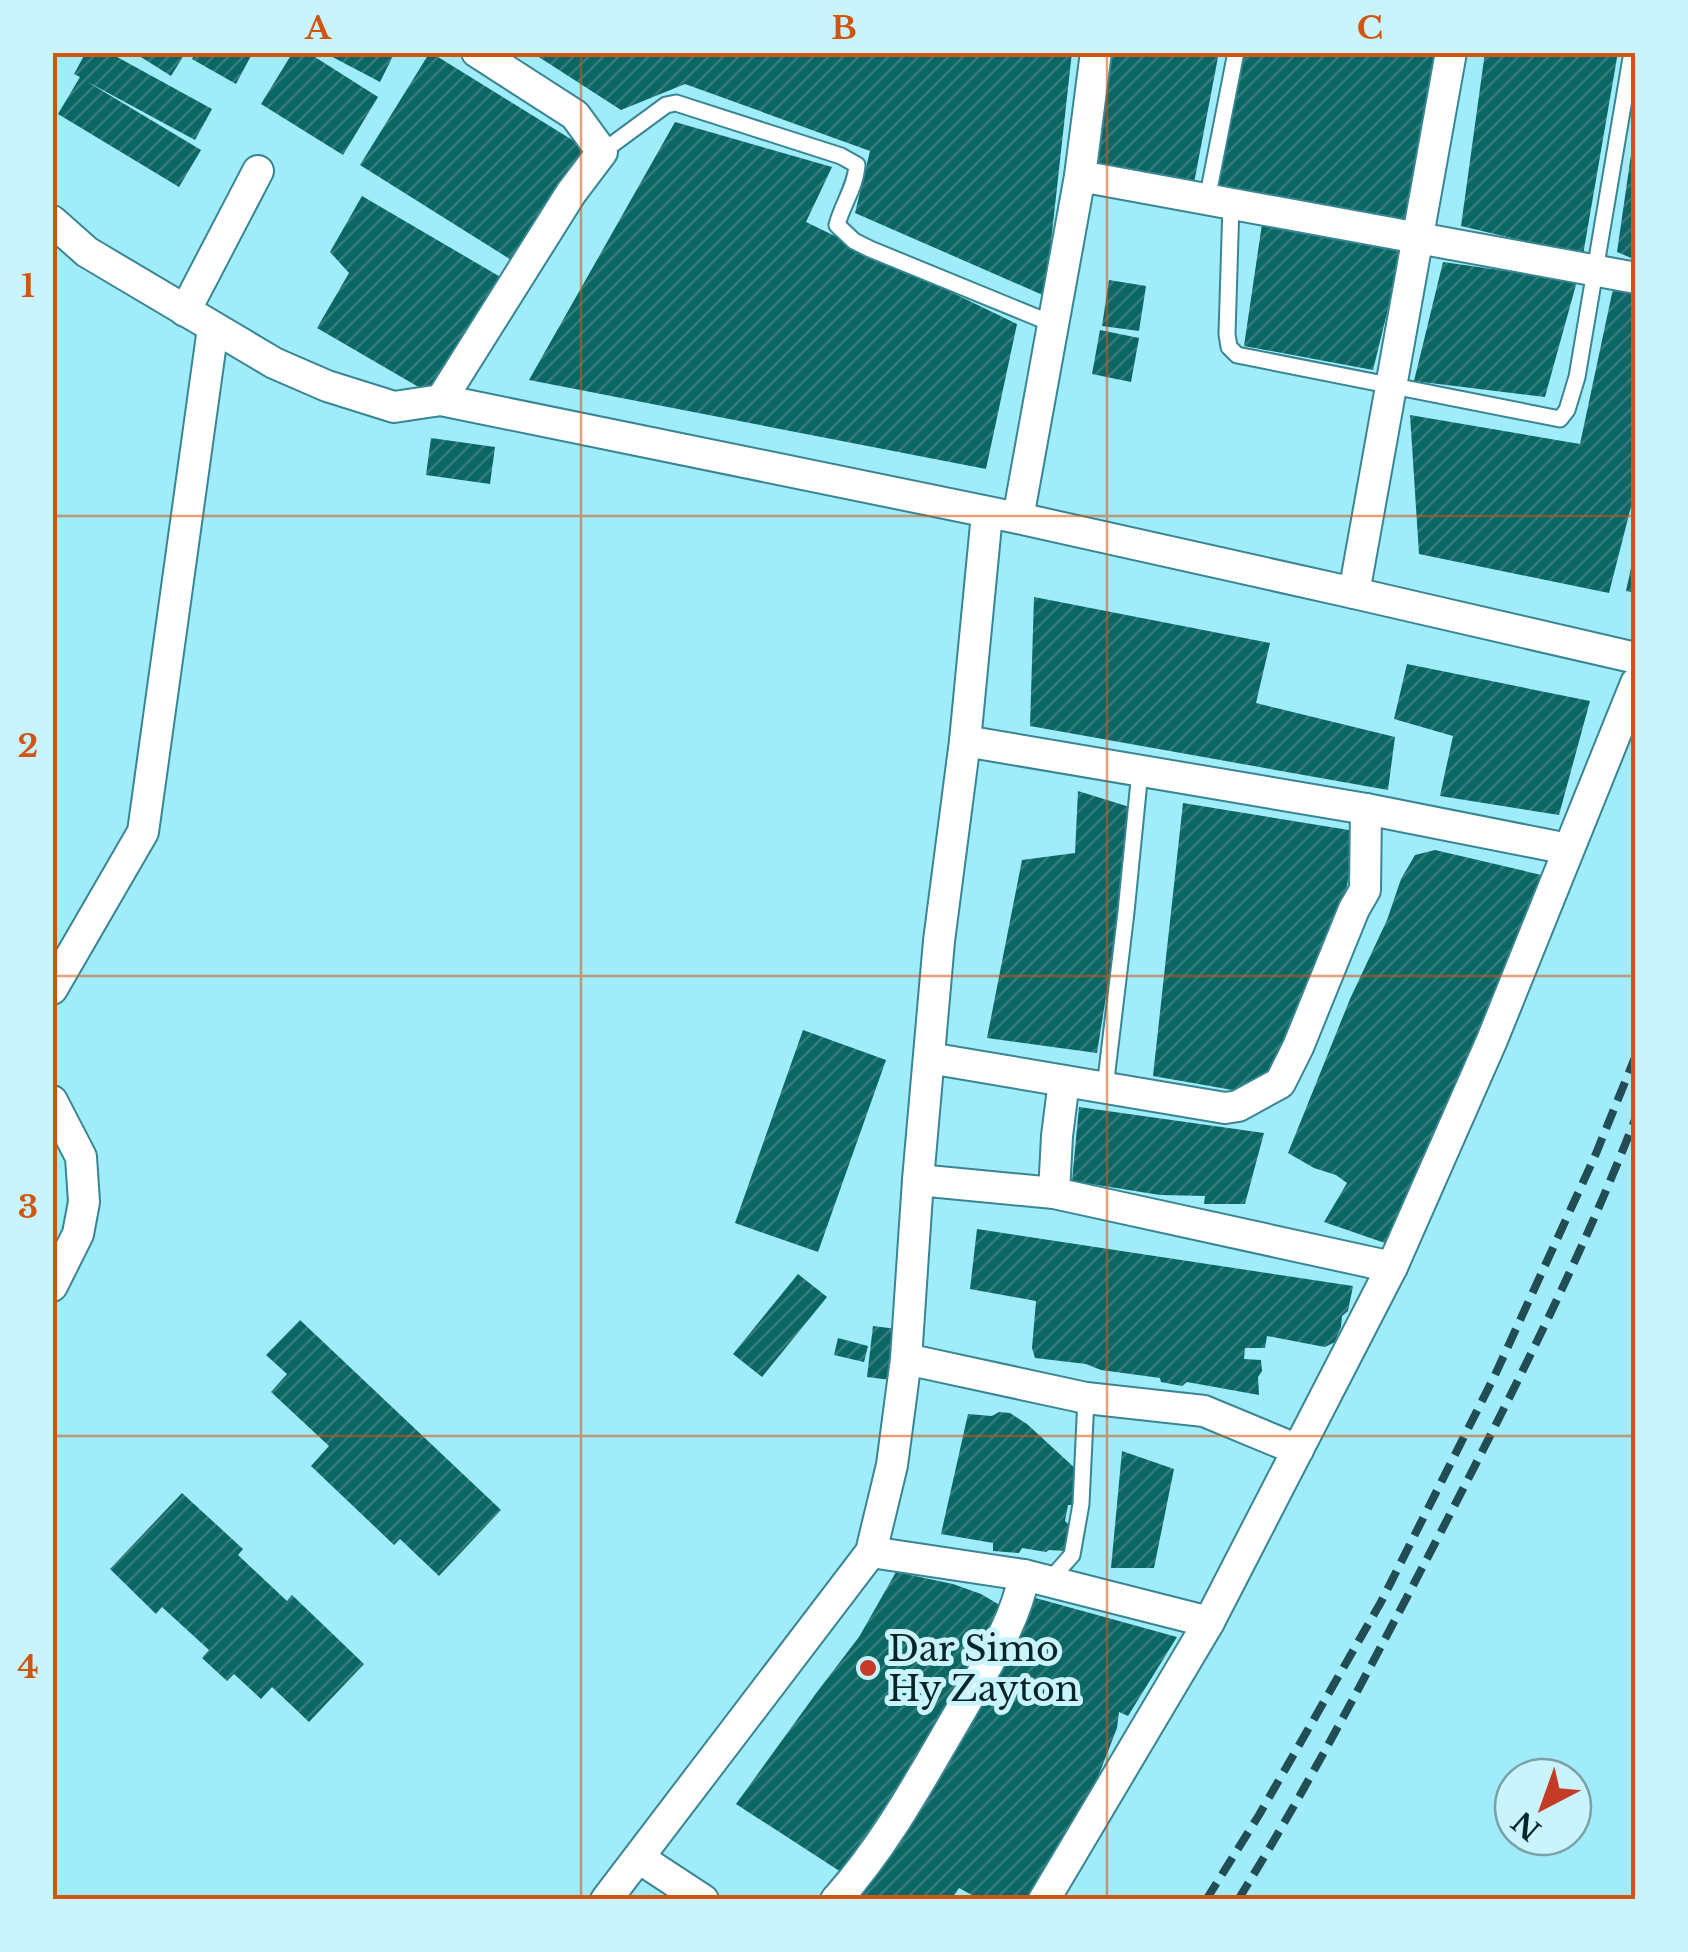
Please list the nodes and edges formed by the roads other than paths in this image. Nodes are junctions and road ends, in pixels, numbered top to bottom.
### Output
1 (476, 52) edge
2 (1096, 52) edge
3 (1236, 52) edge
4 (1451, 52) edge
5 (1632, 52) edge
6 (602, 152) junction
7 (258, 171) dead end
8 (1080, 176) junction
9 (1219, 202) junction
10 (52, 221) edge
11 (1419, 238) junction
12 (1594, 271) junction
13 (1636, 278) edge
14 (185, 312) junction
15 (1053, 324) junction
16 (213, 328) junction
17 (1392, 384) junction
18 (441, 400) junction
19 (987, 514) junction
20 (1018, 518) junction
21 (1354, 592) junction
22 (1636, 658) edge
23 (1636, 683) edge
24 (965, 741) junction
25 (1140, 771) junction
26 (1366, 809) junction
27 (1568, 849) junction
28 (52, 989) edge
29 (928, 1058) junction
30 (1064, 1081) junction
31 (1105, 1088) junction
32 (52, 1101) edge
33 (918, 1180) junction
34 (1054, 1193) junction
35 (1392, 1267) junction
36 (52, 1286) edge
37 (906, 1358) junction
38 (1086, 1398) junction
39 (1298, 1450) junction
40 (871, 1552) junction
41 (1037, 1578) junction
42 (1209, 1622) junction
43 (639, 1858) junction
44 (606, 1900) edge
45 (703, 1900) edge
46 (836, 1900) edge
47 (1044, 1900) edge

1 - 6 street
2 - 8 street
3 - 9 lane
4 - 11 street
5 - 12 lane
6 - 15 lane
6 - 18 street
7 - 14 street
8 - 9 street
8 - 15 street
9 - 11 street
9 - 17 lane
10 - 14 street
11 - 12 street
11 - 17 street
12 - 13 street
12 - 17 lane
14 - 16 street
15 - 20 street
16 - 18 street
16 - 28 street
17 - 21 street
18 - 19 street
19 - 20 street
19 - 24 street
20 - 21 street
21 - 22 street
23 - 27 street
24 - 25 street
24 - 29 street
25 - 26 street
25 - 31 lane
26 - 27 street
26 - 31 street
27 - 35 street
29 - 30 street
29 - 33 street
30 - 31 street
30 - 34 street
32 - 36 street
33 - 34 street
33 - 37 street
34 - 35 street
35 - 39 street
37 - 38 street
37 - 40 street
38 - 39 street
38 - 41 lane
39 - 42 street
40 - 41 street
40 - 43 street
41 - 42 street
41 - 46 street
42 - 47 street
43 - 44 street
43 - 45 street

